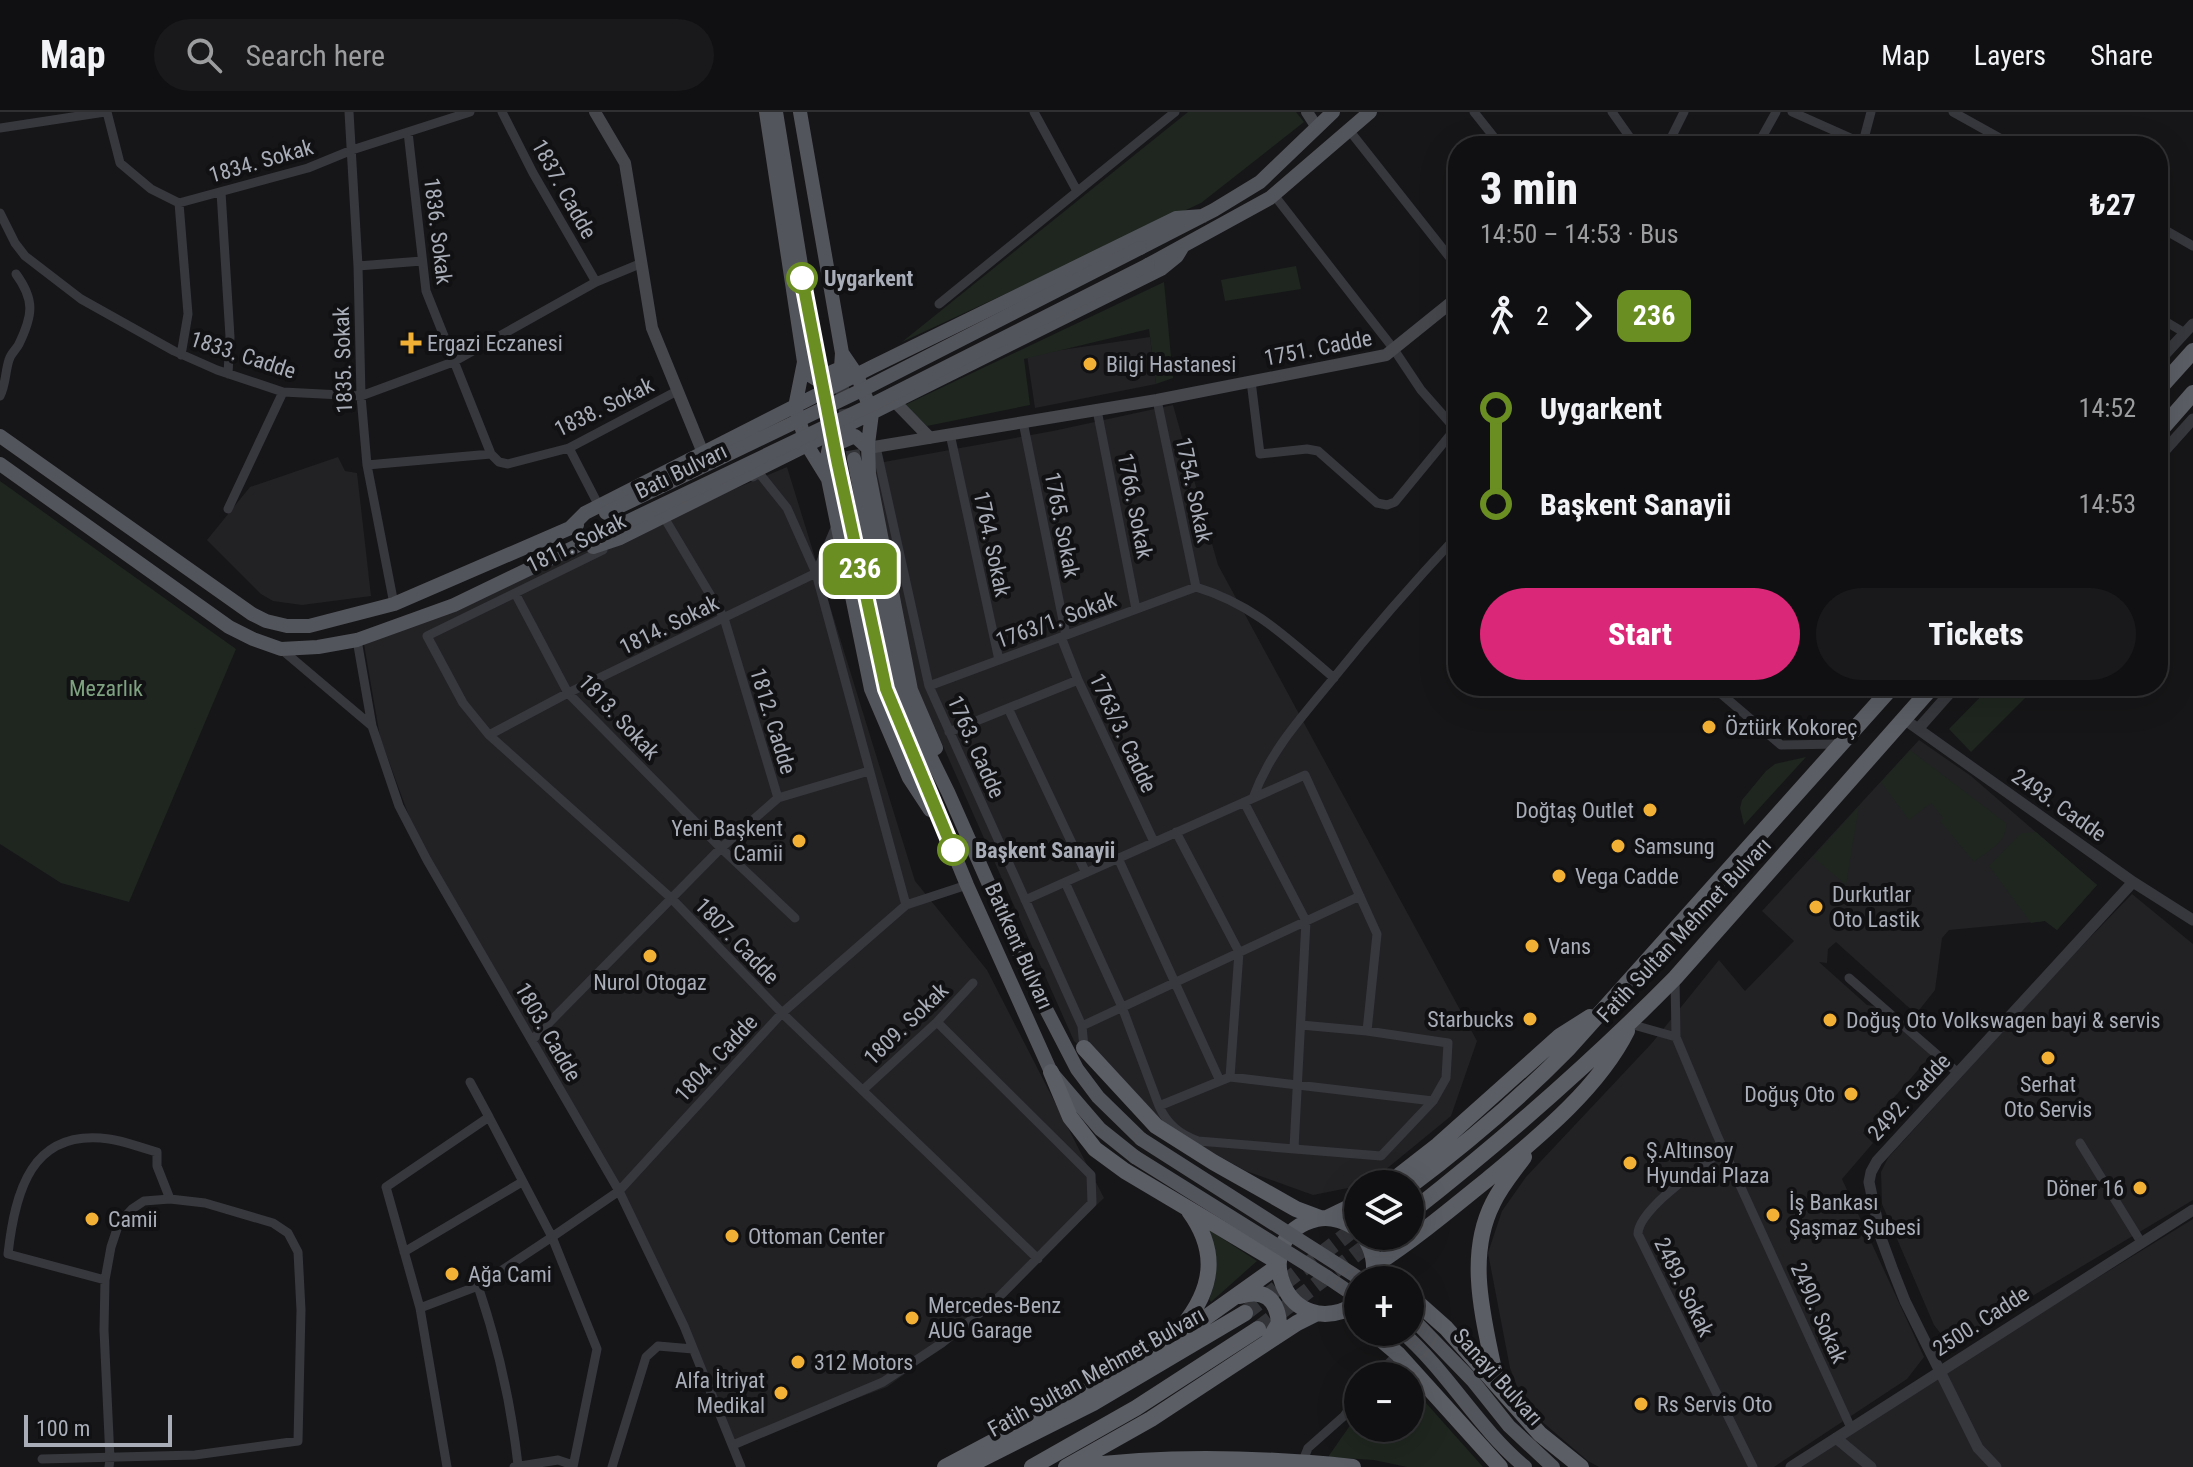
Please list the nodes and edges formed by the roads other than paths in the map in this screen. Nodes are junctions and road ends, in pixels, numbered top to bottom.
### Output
1 (106, 112) edge
2 (349, 112) edge
3 (470, 112) edge
4 (502, 112) edge
5 (595, 112) edge
6 (766, 112) edge
7 (776, 112) edge
8 (798, 112) edge
9 (1034, 112) edge
10 (1175, 112) edge
11 (1307, 112) edge
12 (1370, 112) edge
13 (1474, 112) edge
14 (1612, 112) edge
15 (1684, 112) edge
16 (1776, 112) edge
17 (1792, 112) edge
18 (1871, 112) edge
19 (1953, 112) edge
20 (1330, 113) edge
21 (1316, 126) junction
22 (0, 128) edge
23 (1349, 130) junction
24 (408, 132) junction
25 (1493, 136) edge
26 (1629, 136) edge
27 (1672, 136) edge
28 (1763, 136) edge
29 (1844, 136) edge
30 (1864, 136) edge
31 (1996, 136) edge
32 (352, 150) junction
33 (1077, 191) junction
34 (221, 192) junction
35 (1274, 195) junction
36 (179, 203) junction
37 (0, 213) edge
38 (1203, 216) junction
39 (2168, 232) edge
40 (1183, 246) junction
41 (2193, 246) edge
42 (1448, 255) edge
43 (422, 261) junction
44 (642, 263) junction
45 (358, 266) junction
46 (16, 274) dead end
47 (596, 282) junction
48 (939, 304) dead end
49 (1448, 305) edge
50 (2168, 321) edge
51 (2189, 329) edge
52 (1393, 348) junction
53 (2168, 351) edge
54 (2193, 351) edge
55 (181, 355) junction
56 (839, 356) junction
57 (453, 362) junction
58 (817, 363) dead end
59 (803, 371) junction
60 (228, 374) junction
61 (857, 375) junction
62 (2168, 379) edge
63 (1251, 381) junction
64 (677, 391) junction
65 (283, 392) junction
66 (2193, 393) edge
67 (0, 396) edge
68 (361, 396) junction
69 (1157, 400) junction
70 (895, 402) junction
71 (795, 407) junction
72 (1097, 410) junction
73 (872, 413) junction
74 (2193, 419) edge
75 (1448, 421) edge
76 (1023, 422) junction
77 (2168, 422) edge
78 (950, 434) junction
79 (0, 436) edge
80 (930, 438) junction
81 (1448, 439) edge
82 (807, 445) junction
83 (872, 447) junction
84 (2168, 447) edge
85 (569, 448) junction
86 (703, 453) junction
87 (491, 454) junction
88 (854, 459) tunnel mouth
89 (837, 460) tunnel mouth
90 (499, 462) joint
91 (0, 464) edge
92 (367, 465) junction
93 (824, 473) junction
94 (228, 509) dead end
95 (602, 510) junction
96 (665, 519) junction
97 (837, 523) junction
98 (1448, 546) edge
99 (566, 552) junction
100 (816, 573) junction
101 (1196, 587) junction
102 (515, 593) junction
103 (394, 604) junction
104 (1136, 609) junction
105 (724, 618) junction
106 (427, 636) joint
107 (1063, 636) junction
108 (357, 640) junction
109 (281, 649) junction
110 (999, 660) junction
111 (1334, 678) junction
112 (1078, 680) junction
113 (929, 686) junction
114 (568, 693) junction
115 (1724, 696) edge
116 (1884, 696) edge
117 (1927, 696) edge
118 (1944, 696) edge
119 (1008, 708) junction
120 (1911, 724) junction
121 (372, 726) junction
122 (949, 732) junction
123 (489, 735) junction
124 (1841, 744) junction
125 (869, 771) junction
126 (948, 792) junction
127 (778, 798) junction
128 (1248, 800) junction
129 (1176, 832) junction
130 (946, 833) junction
131 (1154, 842) junction
132 (721, 848) junction
133 (1118, 858) junction
134 (1086, 873) junction
135 (1065, 882) junction
136 (2133, 882) junction
137 (967, 885) junction
138 (1360, 896) junction
139 (671, 898) junction
140 (1025, 900) junction
141 (906, 905) junction
142 (795, 918) dead end
143 (2193, 920) edge
144 (1306, 921) junction
145 (1239, 952) junction
146 (1675, 978) junction
147 (1849, 978) dead end
148 (1176, 982) junction
149 (973, 983) dead end
150 (1609, 1006) junction
151 (1122, 1007) junction
152 (782, 1013) junction
153 (937, 1022) junction
154 (1630, 1024) junction
155 (1301, 1025) junction
156 (1082, 1026) junction
157 (1367, 1031) junction
158 (1676, 1037) junction
159 (533, 1039) junction
160 (1084, 1048) junction
161 (1051, 1072) junction
162 (1958, 1073) junction
163 (1225, 1079) junction
164 (470, 1082) dead end
165 (1296, 1083) junction
166 (864, 1089) junction
167 (1098, 1097) junction
168 (1433, 1101) junction
169 (1159, 1106) junction
170 (489, 1117) junction
171 (1541, 1134) junction
172 (2080, 1143) dead end
173 (1294, 1148) junction
174 (1724, 1149) junction
175 (1406, 1170) edge
176 (1424, 1175) edge
177 (522, 1182) junction
178 (619, 1191) junction
179 (170, 1199) junction
180 (1424, 1202) edge
181 (1186, 1206) junction
182 (1344, 1209) edge
183 (2193, 1210) edge
184 (1322, 1218) junction
185 (1344, 1223) edge
186 (1424, 1232) edge
187 (552, 1237) junction
188 (2141, 1242) junction
189 (1401, 1250) edge
190 (404, 1252) junction
191 (1038, 1259) junction
192 (1278, 1264) junction
193 (1380, 1266) edge
194 (1344, 1268) edge
195 (105, 1280) junction
196 (478, 1286) junction
197 (1344, 1295) edge
198 (1225, 1305) junction
199 (420, 1308) junction
200 (1344, 1308) edge
201 (1424, 1309) edge
202 (1245, 1313) tunnel mouth
203 (1315, 1314) junction
204 (1258, 1329) tunnel mouth
205 (1424, 1330) edge
206 (1170, 1343) junction
207 (1390, 1346) edge
208 (1415, 1346) edge
209 (693, 1349) junction
210 (1257, 1350) junction
211 (1398, 1354) junction
212 (1390, 1362) edge
213 (1940, 1371) junction
214 (1497, 1385) junction
215 (1344, 1416) edge
216 (1851, 1428) junction
217 (1836, 1438) junction
218 (733, 1445) junction
219 (42, 1459) dead end
220 (109, 1463) edge
221 (1302, 1463) junction
222 (516, 1466) edge
223 (573, 1466) edge
224 (447, 1467) edge
225 (612, 1467) edge
226 (741, 1467) edge
227 (945, 1467) edge
228 (967, 1467) edge
229 (1032, 1467) edge
230 (1066, 1467) edge
231 (1078, 1467) edge
232 (1353, 1467) edge
233 (1500, 1467) edge
234 (1525, 1467) edge
235 (1553, 1467) edge
236 (1581, 1467) edge
237 (1753, 1467) edge
238 (1791, 1467) edge
239 (1871, 1467) edge
240 (1996, 1467) edge

1 - 22 street
1 - 36 street
2 - 32 street, 1835. Sokak
3 - 24 street, 1834. Sokak
4 - 47 street, 1837. Cadde
5 - 44 main road
6 - 59 main road
7 - 58 main road
8 - 56 main road
9 - 33 street
10 - 33 street
11 - 21 main road
12 - 23 main road, Batı Bulvarı
13 - 25 street
14 - 26 street
15 - 27 street
16 - 28 street
17 - 29 street
18 - 30 street
19 - 31 street
20 - 21 main road, Batı Bulvarı
21 - 38 main road, Batı Bulvarı
23 - 35 main road, Batı Bulvarı
23 - 42 street
24 - 32 street, 1834. Sokak
24 - 43 street, 1836. Sokak
32 - 34 street, 1834. Sokak
32 - 45 street, 1835. Sokak
33 - 48 street
34 - 36 street, 1834. Sokak
34 - 60 street
35 - 40 main road, Batı Bulvarı
35 - 52 street
36 - 55 street
37 - 55 street, 1833. Cadde
38 - 61 main road
38 - 95 main road, Batı Bulvarı, bridge
39 - 41 street
40 - 70 main road
40 - 99 main road, Batı Bulvarı, bridge
43 - 45 street
43 - 57 street, 1836. Sokak
44 - 47 street, 1833. Cadde
44 - 64 main road
45 - 68 street, 1835. Sokak
46 - 67 street
47 - 57 street, 1833. Cadde
49 - 52 main road, 1751. Cadde
50 - 51 street
51 - 53 street
52 - 63 main road, 1751. Cadde
52 - 75 street
54 - 62 highway
55 - 60 street, 1833. Cadde
56 - 59 main road
56 - 61 main road
57 - 68 street, 1833. Cadde
57 - 87 street, 1836. Sokak
59 - 71 main road
60 - 65 street, 1833. Cadde
61 - 71 main road
61 - 73 main road
63 - 69 main road, 1751. Cadde
63 - 81 street
64 - 85 street, 1838. Sokak
64 - 86 main road
65 - 68 street, 1833. Cadde
65 - 94 street
66 - 77 highway
68 - 92 street, 1835. Sokak
69 - 72 main road, 1751. Cadde
69 - 101 street, 1754. Sokak
70 - 73 main road
70 - 80 main road
71 - 82 main road
71 - 86 main road
72 - 76 main road, 1751. Cadde
72 - 104 street, 1766. Sokak
73 - 82 main road
73 - 83 main road
74 - 84 street
76 - 78 main road, 1751. Cadde
76 - 107 street, 1765. Sokak
78 - 80 main road, 1751. Cadde
78 - 110 street, 1764. Sokak
79 - 103 main road, Batı Bulvarı
80 - 83 main road, 1751. Cadde
82 - 93 main road
82 - 99 main road
83 - 93 main road
83 - 113 street, 1763. Cadde
83 - 126 main road
85 - 90 street, 1838. Sokak
85 - 95 street
86 - 95 main road
87 - 90 street, 1836. Sokak
87 - 92 street
88 - 126 main road, Batıkent Bulvarı
89 - 130 main road, Batıkent Bulvarı
91 - 109 main road, Batı Bulvarı
92 - 103 street, 1835. Sokak
93 - 97 main road
95 - 103 main road, Batı Bulvarı
96 - 100 street, 1811. Sokak
96 - 102 street, 1811. Sokak
96 - 105 street, 1812. Cadde
97 - 100 street
97 - 130 main road
98 - 111 street
99 - 108 main road, Batı Bulvarı
100 - 105 street, 1814. Sokak
100 - 125 street, 1811. Sokak
101 - 104 street, 1763/1. Sokak
101 - 111 street
102 - 106 street, 1811. Sokak
102 - 114 street, 1813. Sokak
104 - 107 street, 1763/1. Sokak
105 - 114 street, 1814. Sokak
105 - 127 street, 1812. Cadde
106 - 123 street, 1807. Cadde
107 - 110 street, 1763/1. Sokak
107 - 112 street, 1763/3. Cadde
108 - 109 main road, Batı Bulvarı
108 - 121 street, 1803. Cadde
109 - 121 street
110 - 113 street, 1763/1. Sokak
111 - 128 street
112 - 119 street
112 - 131 street, 1763/3. Cadde
113 - 122 street, 1763. Cadde
114 - 123 street, 1814. Sokak
114 - 132 street, 1813. Sokak
115 - 124 street
116 - 124 highway, Fatih Sultan Mehmet Bulvarı
117 - 120 highway, Fatih Sultan Mehmet Bulvarı
118 - 120 street
119 - 122 street
119 - 134 street
120 - 136 street, 2493. Cadde
120 - 146 highway, Fatih Sultan Mehmet Bulvarı
121 - 159 street, 1803. Cadde
122 - 140 street, 1763. Cadde
123 - 139 street, 1807. Cadde
124 - 150 highway, Fatih Sultan Mehmet Bulvarı
125 - 127 street
125 - 141 street, 1811. Sokak
126 - 167 main road, Batıkent Bulvarı
127 - 132 street, 1812. Cadde
128 - 129 street
128 - 138 street
128 - 144 street
129 - 131 street
129 - 145 street
130 - 137 main road, Batıkent Bulvarı
131 - 133 street
132 - 139 street, 1812. Cadde
132 - 142 street, 1813. Sokak
133 - 134 street
133 - 148 street
134 - 135 street
135 - 140 street
135 - 151 street
136 - 143 street, 2493. Cadde
136 - 162 street, 2492. Cadde
137 - 141 street, 1804. Cadde
137 - 161 main road, Batıkent Bulvarı
138 - 144 street
138 - 157 street
139 - 152 street, 1807. Cadde
139 - 159 street, 1812. Cadde
140 - 156 street, 1763. Cadde
141 - 152 street, 1804. Cadde
144 - 145 street
144 - 155 street
145 - 148 street
145 - 163 street
146 - 154 highway, Fatih Sultan Mehmet Bulvarı
146 - 158 street, 2490. Sokak
147 - 162 street
148 - 151 street
148 - 163 street
149 - 153 street, 1809. Sokak
150 - 175 highway
150 - 176 highway, Fatih Sultan Mehmet Bulvarı
151 - 156 street
151 - 169 street
152 - 166 street, 1807. Cadde
152 - 178 street, 1804. Cadde
153 - 166 street, 1809. Sokak
153 - 191 street
154 - 158 street
154 - 171 highway
154 - 180 highway, Fatih Sultan Mehmet Bulvarı
155 - 157 street
155 - 165 street
156 - 160 street, 1763. Cadde
157 - 168 street
158 - 174 street, 2490. Sokak
159 - 178 street, 1803. Cadde
160 - 167 main road
160 - 184 highway
161 - 181 highway
161 - 197 main road, Batıkent Bulvarı, bridge
162 - 213 street, 2492. Cadde
163 - 165 street
163 - 169 street
164 - 170 street
165 - 168 street
165 - 173 street
166 - 191 street, 1807. Cadde
167 - 194 main road, Batıkent Bulvarı, bridge
168 - 173 street
169 - 173 street
170 - 177 street
170 - 190 street
171 - 186 highway
171 - 214 highway
172 - 188 street
174 - 216 street, 2490. Sokak
174 - 237 street, 2489. Sokak
177 - 187 street
177 - 190 street
178 - 187 street, 1804. Cadde
178 - 209 street, 1803. Cadde
179 - 195 street
179 - 195 street
179 - 220 street
181 - 192 highway
181 - 206 highway
182 - 184 highway
183 - 188 street, 2500. Cadde
184 - 185 highway
184 - 192 highway
187 - 196 street, 1804. Cadde
187 - 223 street
188 - 213 street, 2500. Cadde
189 - 193 highway
190 - 199 street
191 - 218 street
192 - 198 highway
192 - 203 highway
195 - 220 street
196 - 199 street, 1804. Cadde
196 - 222 street
198 - 206 highway
198 - 210 highway
199 - 224 street
200 - 203 highway
201 - 214 highway
202 - 228 highway, Fatih Sultan Mehmet Bulvarı
203 - 210 highway
204 - 229 highway, Fatih Sultan Mehmet Bulvarı
205 - 235 main road, Sanayi Bulvarı
206 - 227 highway
207 - 211 highway
208 - 234 main road, Sanayi Bulvarı
209 - 218 street, 1803. Cadde
209 - 225 street
210 - 230 highway
211 - 212 street
211 - 233 highway
213 - 216 street, 2500. Cadde
213 - 240 street, 2492. Cadde
214 - 236 highway
215 - 221 street
216 - 217 street, 2500. Cadde
217 - 238 street, 2500. Cadde
217 - 239 street
218 - 226 street, 1803. Cadde
219 - 220 street
221 - 231 highway
221 - 232 highway
222 - 223 street

